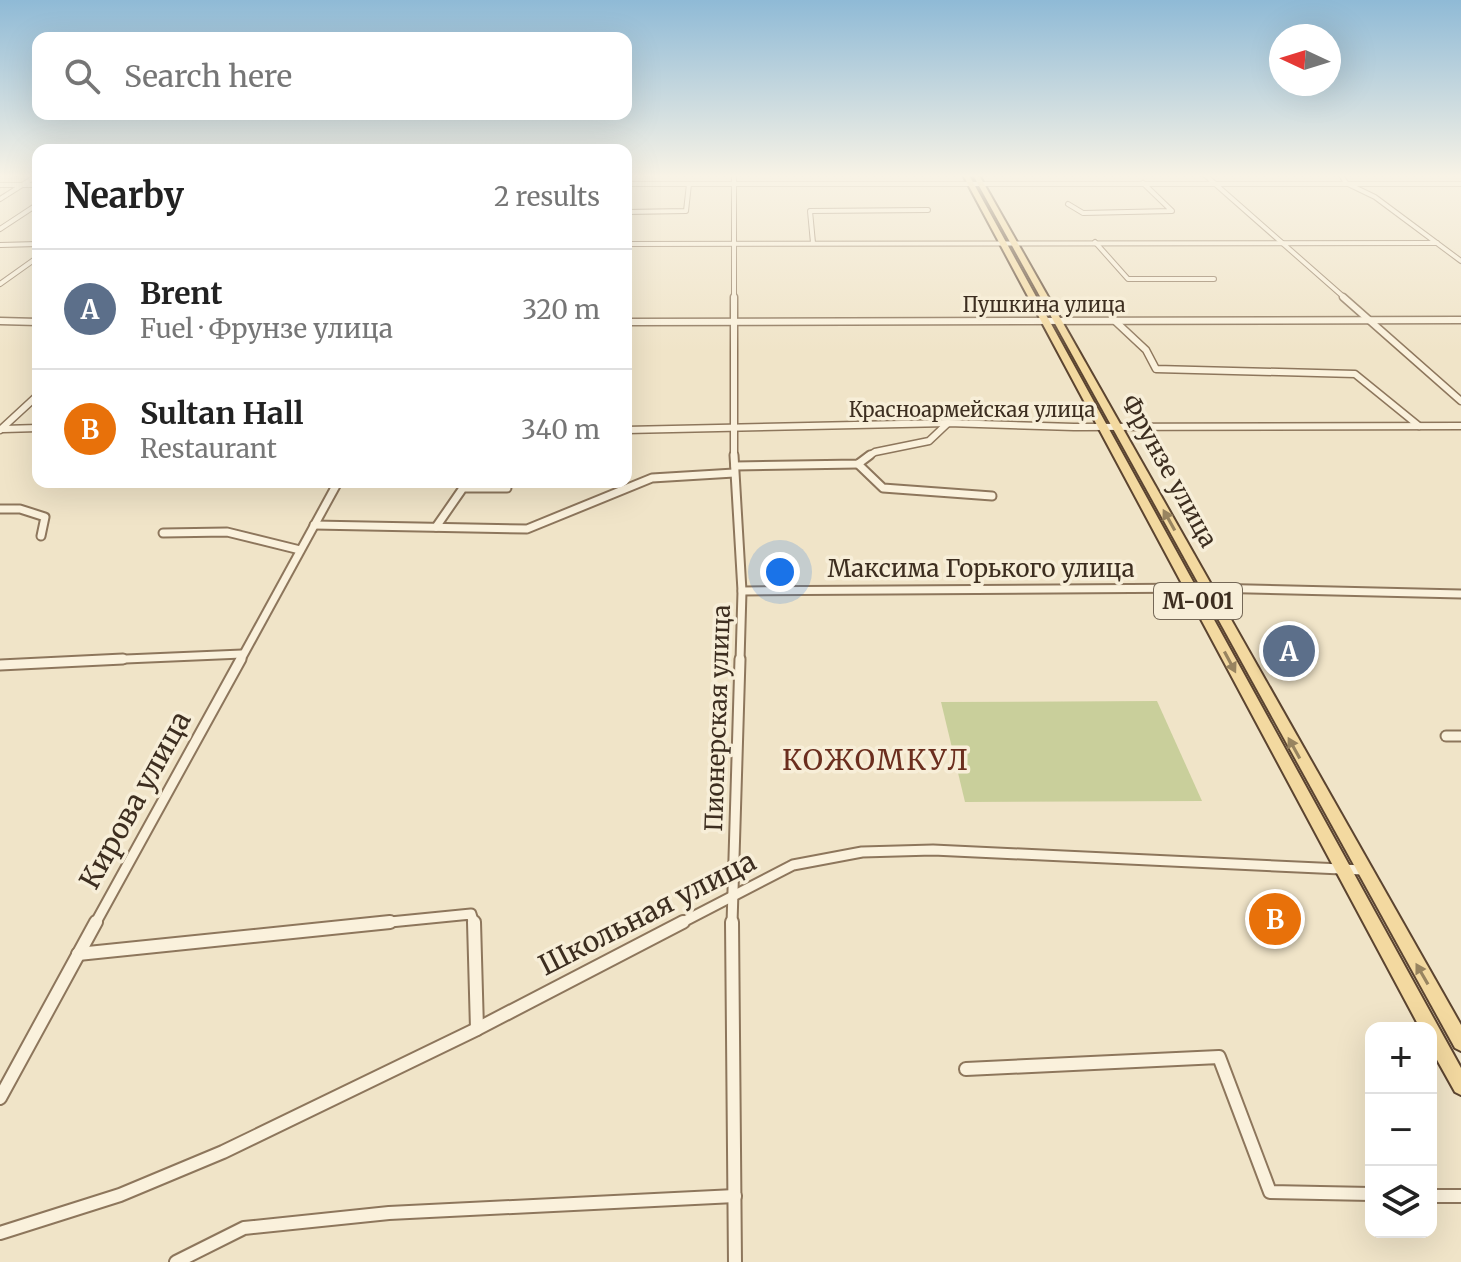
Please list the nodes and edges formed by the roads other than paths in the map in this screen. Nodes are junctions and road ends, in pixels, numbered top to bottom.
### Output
1 (734, 234) edge
2 (812, 234) edge
3 (1003, 234) edge
4 (1270, 234) edge
5 (1425, 234) edge
6 (1008, 242) junction
7 (1095, 242) junction
8 (734, 243) junction
9 (813, 243) junction
10 (1280, 243) junction
11 (1437, 243) junction
12 (32, 244) edge
13 (632, 244) edge
14 (0, 245) edge
15 (32, 261) edge
16 (1461, 261) edge
17 (1214, 279) dead end
18 (0, 284) edge
19 (1368, 319) junction
20 (1051, 320) junction
21 (1461, 320) edge
22 (0, 321) edge
23 (1115, 321) junction
24 (32, 322) edge
25 (632, 322) edge
26 (736, 322) junction
27 (32, 401) edge
28 (1461, 401) edge
29 (948, 423) junction
30 (1419, 426) junction
31 (1461, 426) edge
32 (1103, 427) junction
33 (1117, 427) junction
34 (32, 428) edge
35 (735, 429) junction
36 (0, 430) edge
37 (632, 430) edge
38 (858, 464) junction
39 (734, 469) junction
40 (632, 486) edge
41 (335, 488) edge
42 (507, 488) dead end
43 (627, 488) edge
44 (992, 496) dead end
45 (0, 509) edge
46 (314, 525) junction
47 (436, 527) junction
48 (163, 533) dead end
49 (41, 536) dead end
50 (300, 550) junction
51 (1191, 588) junction
52 (1207, 588) junction
53 (742, 591) junction
54 (1461, 594) edge
55 (242, 654) junction
56 (0, 665) edge
57 (1446, 736) dead end
58 (1461, 736) edge
59 (1341, 869) junction
60 (1363, 870) junction
61 (732, 896) junction
62 (78, 954) junction
63 (1426, 1022) edge
64 (477, 1029) junction
65 (1461, 1042) edge
66 (1437, 1043) edge
67 (966, 1069) dead end
68 (1461, 1086) edge
69 (0, 1098) edge
70 (1365, 1194) edge
71 (735, 1196) junction
72 (1437, 1196) edge
73 (1461, 1196) edge
74 (0, 1234) edge
75 (176, 1262) edge
76 (735, 1262) edge

1 - 8 street, Пионерская улица
2 - 9 street
3 - 6 main road, Фрунзе улица / M-001
4 - 10 street
5 - 11 street
6 - 7 street
6 - 9 street
6 - 20 main road, Фрунзе улица / M-001
7 - 10 street
7 - 17 street
8 - 9 street
8 - 13 street
8 - 26 street, Пионерская улица
10 - 11 street
10 - 19 street
11 - 16 street
12 - 14 street
15 - 18 street
19 - 21 street, Пушкина улица
19 - 23 street, Пушкина улица
19 - 28 street
20 - 23 street, Пушкина улица
20 - 26 street, Пушкина улица
20 - 32 main road, Фрунзе улица / M-001
20 - 33 main road, Фрунзе улица / M-001
22 - 24 street
23 - 30 street
25 - 26 street, Пушкина улица
26 - 35 street, Пионерская улица
27 - 36 street
29 - 32 street, Красноармейская улица
29 - 35 street, Красноармейская улица
29 - 38 street
30 - 31 street, Красноармейская улица
30 - 33 street, Красноармейская улица
32 - 33 street, Красноармейская улица
32 - 51 main road, Фрунзе улица / M-001
52 -> 33 main road, Фрунзе улица / M-001
34 - 36 street
35 - 37 street, Красноармейская улица
35 - 39 street, Пионерская улица
38 - 39 street
38 - 44 street
39 - 40 street
39 - 53 street, Пионерская улица
41 - 46 street, Кирова улица
42 - 47 street
43 - 47 street
45 - 49 street
46 - 47 street
46 - 50 street, Кирова улица
48 - 50 street
50 - 55 street, Кирова улица
51 - 52 street, Максима Горького улица
51 - 53 street, Максима Горького улица
51 -> 59 main road, Фрунзе улица / M-001
52 - 54 street, Максима Горького улица
60 -> 52 main road, Фрунзе улица / M-001
53 - 61 street, Пионерская улица
55 - 56 street
55 - 62 street, Кирова улица
57 - 58 street
59 - 60 street, Школьная улица
59 - 61 street, Школьная улица
59 - 63 main road, Фрунзе улица / M-001
65 -> 60 main road, Фрунзе улица / M-001
61 - 64 street, Школьная улица
61 - 71 street, Пионерская улица
62 - 64 street
62 - 69 street, Кирова улица
64 - 74 street, Школьная улица
66 - 68 main road, Фрунзе улица / M-001
67 - 70 street
71 - 75 street
71 - 76 street, Пионерская улица
72 - 73 street

